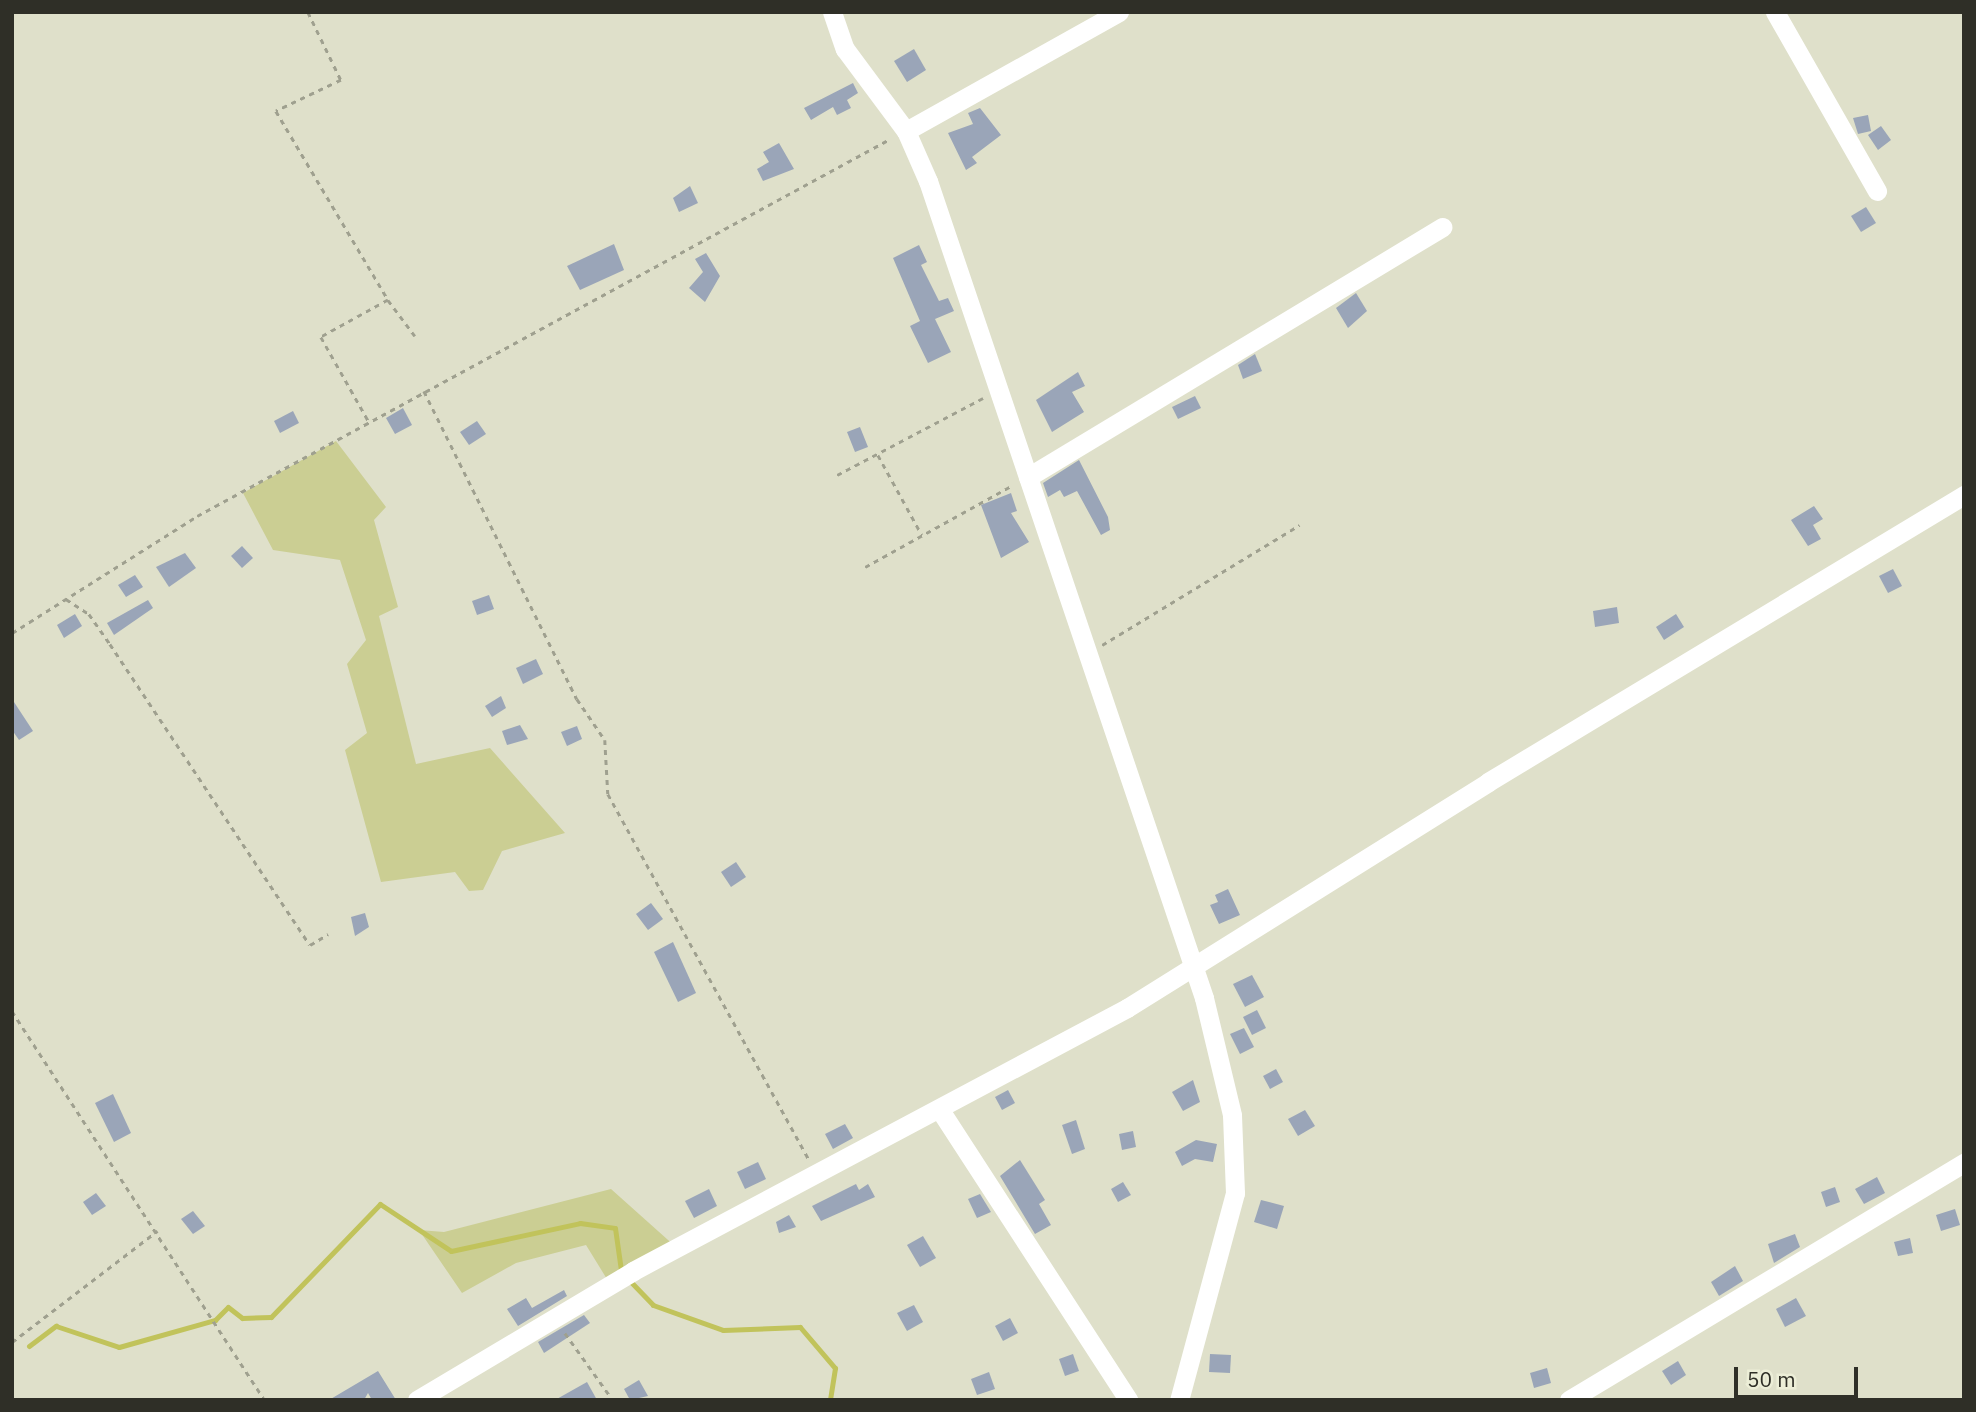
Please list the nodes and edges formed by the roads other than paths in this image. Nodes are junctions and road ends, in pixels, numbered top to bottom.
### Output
1 (832, 12) edge
2 (1119, 12) edge
3 (1775, 12) edge
4 (906, 131) junction
5 (1877, 191) dead end
6 (1442, 227) dead end
7 (1028, 477) junction
8 (1964, 495) edge
9 (1194, 966) junction
10 (940, 1110) junction
11 (1964, 1163) edge
12 (417, 1400) edge
13 (1128, 1400) edge
14 (1179, 1400) edge
15 (1569, 1400) edge

1 - 4 street
2 - 4 street
3 - 5 street
4 - 7 street
6 - 7 street
7 - 9 street
8 - 9 street
9 - 10 street
9 - 14 street
10 - 12 street
10 - 13 street
11 - 15 street

